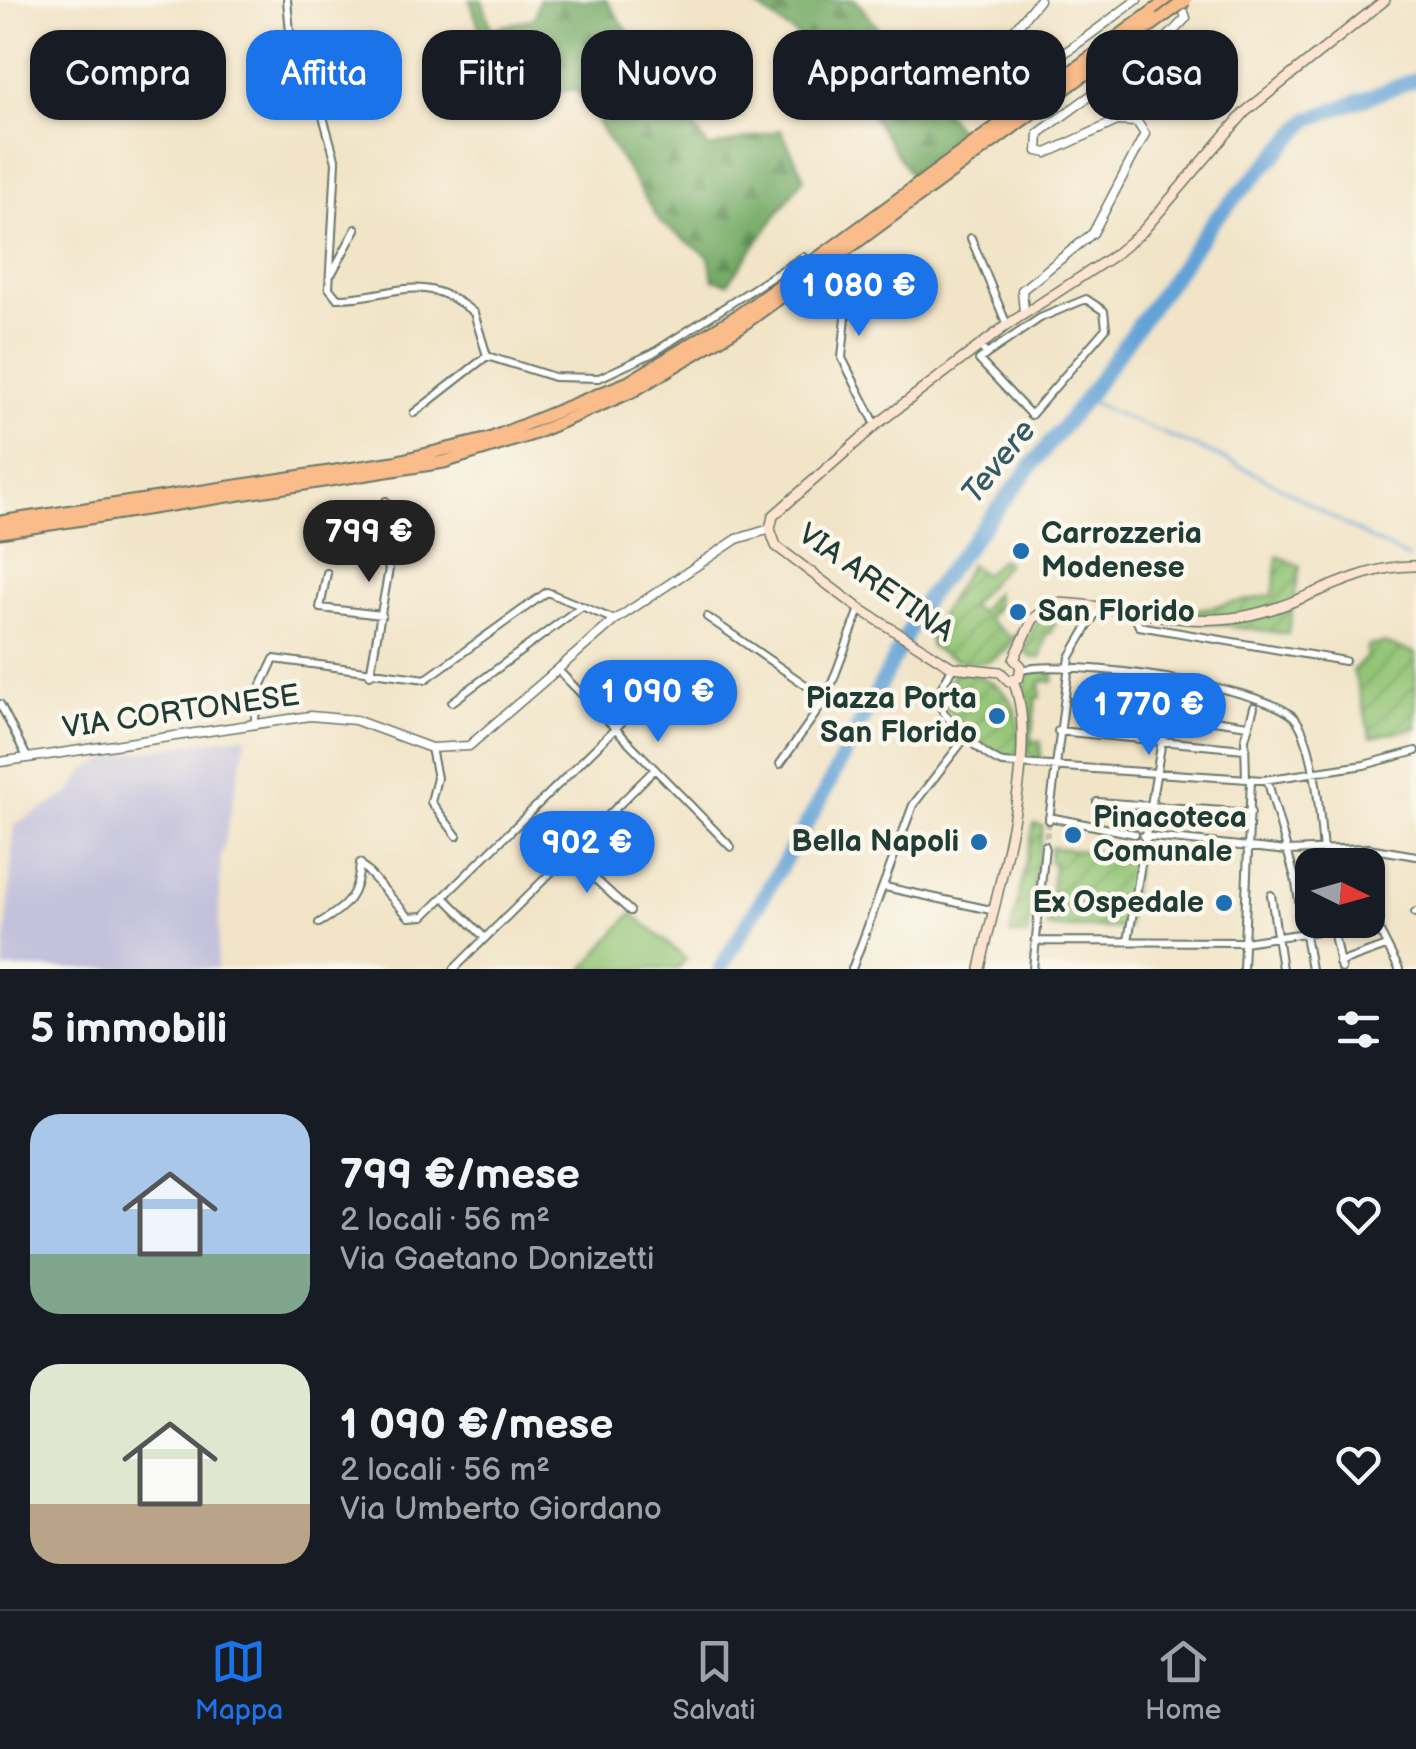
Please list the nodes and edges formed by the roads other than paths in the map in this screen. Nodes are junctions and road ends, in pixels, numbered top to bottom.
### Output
1 (287, 0) edge
2 (1039, 0) edge
3 (1137, 0) edge
4 (1168, 0) edge
5 (1178, 0) edge
6 (1186, 0) edge
7 (1385, 0) edge
8 (1157, 15) junction
9 (356, 229) dead end
10 (971, 238) dead end
11 (802, 257) dead end
12 (837, 269) dead end
13 (330, 279) junction
14 (1024, 312) junction
15 (739, 321) junction
16 (1006, 324) junction
17 (978, 346) junction
18 (987, 354) junction
19 (487, 356) junction
20 (414, 413) dead end
21 (876, 425) junction
22 (386, 502) dead end
23 (0, 522) edge
24 (770, 530) junction
25 (0, 532) edge
26 (1416, 566) edge
27 (327, 573) dead end
28 (583, 605) junction
29 (860, 609) junction
30 (1098, 609) junction
31 (382, 614) junction
32 (1134, 615) junction
33 (707, 617) dead end
34 (615, 620) junction
35 (1014, 659) junction
36 (1345, 661) dead end
37 (952, 667) junction
38 (1069, 668) junction
39 (558, 670) junction
40 (1022, 670) junction
41 (1000, 672) junction
42 (370, 674) junction
43 (668, 677) dead end
44 (1012, 681) junction
45 (1172, 681) junction
46 (826, 700) junction
47 (1256, 701) junction
48 (452, 702) dead end
49 (1069, 702) junction
50 (0, 704) edge
51 (1166, 712) junction
52 (254, 724) junction
53 (1248, 725) junction
54 (615, 728) junction
55 (1058, 730) junction
56 (966, 736) junction
57 (1160, 742) junction
58 (432, 748) junction
59 (1244, 749) junction
60 (1416, 751) edge
61 (28, 757) junction
62 (0, 762) edge
63 (780, 764) dead end
64 (1021, 764) junction
65 (1056, 767) junction
66 (655, 769) junction
67 (1311, 770) junction
68 (1154, 774) junction
69 (1249, 779) junction
70 (1267, 780) junction
71 (1097, 802) dead end
72 (1148, 804) junction
73 (1251, 812) junction
74 (1141, 835) junction
75 (457, 836) dead end
76 (1045, 846) tunnel mouth
77 (731, 847) dead end
78 (1251, 848) junction
79 (1323, 848) edge
80 (1288, 851) junction
81 (1295, 851) edge
82 (1385, 851) edge
83 (569, 855) junction
84 (1413, 856) edge
85 (1295, 886) edge
86 (885, 887) junction
87 (1271, 895) dead end
88 (444, 897) junction
89 (992, 910) junction
90 (630, 911) dead end
91 (319, 923) dead end
92 (1295, 936) edge
93 (485, 938) junction
94 (1303, 938) edge
95 (1334, 938) edge
96 (1383, 938) edge
97 (1274, 939) junction
98 (1036, 941) junction
99 (1128, 941) junction
100 (1244, 942) junction
101 (1386, 946) junction
102 (1340, 966) edge
103 (855, 968) edge
104 (454, 969) edge
105 (980, 969) edge
106 (1034, 969) edge
107 (1243, 969) edge
108 (1282, 969) edge
109 (1311, 969) edge
110 (1399, 969) edge

1 - 13 street
2 - 3 street
4 - 8 highway
5 - 14 street
6 - 8 highway, bridge
7 - 14 main road, VIA ARETINA
8 - 15 highway, bridge
9 - 13 street
10 - 16 street
11 - 19 street
12 - 21 street
13 - 19 street
14 - 16 main road, VIA ARETINA
15 - 23 highway
15 - 25 highway
16 - 17 main road, VIA ARETINA
17 - 18 street
17 - 21 main road, VIA ARETINA
18 - 18 street
19 - 20 street
21 - 24 main road, VIA ARETINA
22 - 31 street
24 - 29 main road, VIA ARETINA
24 - 34 street, VIA CORTONESE
26 - 32 main road
27 - 31 street
28 - 34 street
28 - 42 street
28 - 48 street
29 - 37 main road, VIA ARETINA
29 - 46 street
30 - 32 main road
30 - 35 main road
30 - 38 street
31 - 42 street
32 - 36 street
33 - 46 street
34 - 39 street, VIA CORTONESE
35 - 40 main road
35 - 41 main road
37 - 41 main road, VIA ARETINA
37 - 56 street
38 - 40 street
38 - 45 street
38 - 49 street
39 - 54 street
39 - 58 street, VIA CORTONESE
40 - 44 main road
41 - 44 main road
42 - 52 street
43 - 54 street
44 - 64 main road
45 - 47 street
45 - 51 street
46 - 63 street
47 - 53 street
47 - 67 street
49 - 51 street
49 - 55 street
50 - 61 street
51 - 53 street
51 - 57 street
52 - 58 street, VIA CORTONESE
52 - 61 street, VIA CORTONESE
53 - 59 street
54 - 66 street
54 - 88 street
55 - 57 street
55 - 65 street
56 - 64 street
56 - 86 street
57 - 59 street
57 - 68 street
58 - 75 street
59 - 69 street
60 - 67 street
61 - 62 street, VIA CORTONESE
64 - 65 street
64 - 89 main road
65 - 68 street
65 - 74 street
66 - 77 street
66 - 83 street
67 - 70 street
67 - 79 street
68 - 69 street
68 - 72 street
69 - 70 street
69 - 73 street
70 - 80 street
71 - 72 street
72 - 73 street
72 - 74 street
73 - 78 street
74 - 78 street
74 - 99 street
76 - 98 street
78 - 80 street
78 - 100 street
80 - 81 street
80 - 85 street
82 - 84 street
83 - 90 street
83 - 93 street
86 - 89 street
86 - 103 street
87 - 97 street
88 - 91 street
88 - 93 street
89 - 105 main road
92 - 97 street
93 - 104 street
94 - 109 street
95 - 102 street
96 - 101 street
97 - 100 street
97 - 108 street
98 - 99 street
98 - 106 street
99 - 100 street
100 - 107 street
101 - 102 street
101 - 110 street

